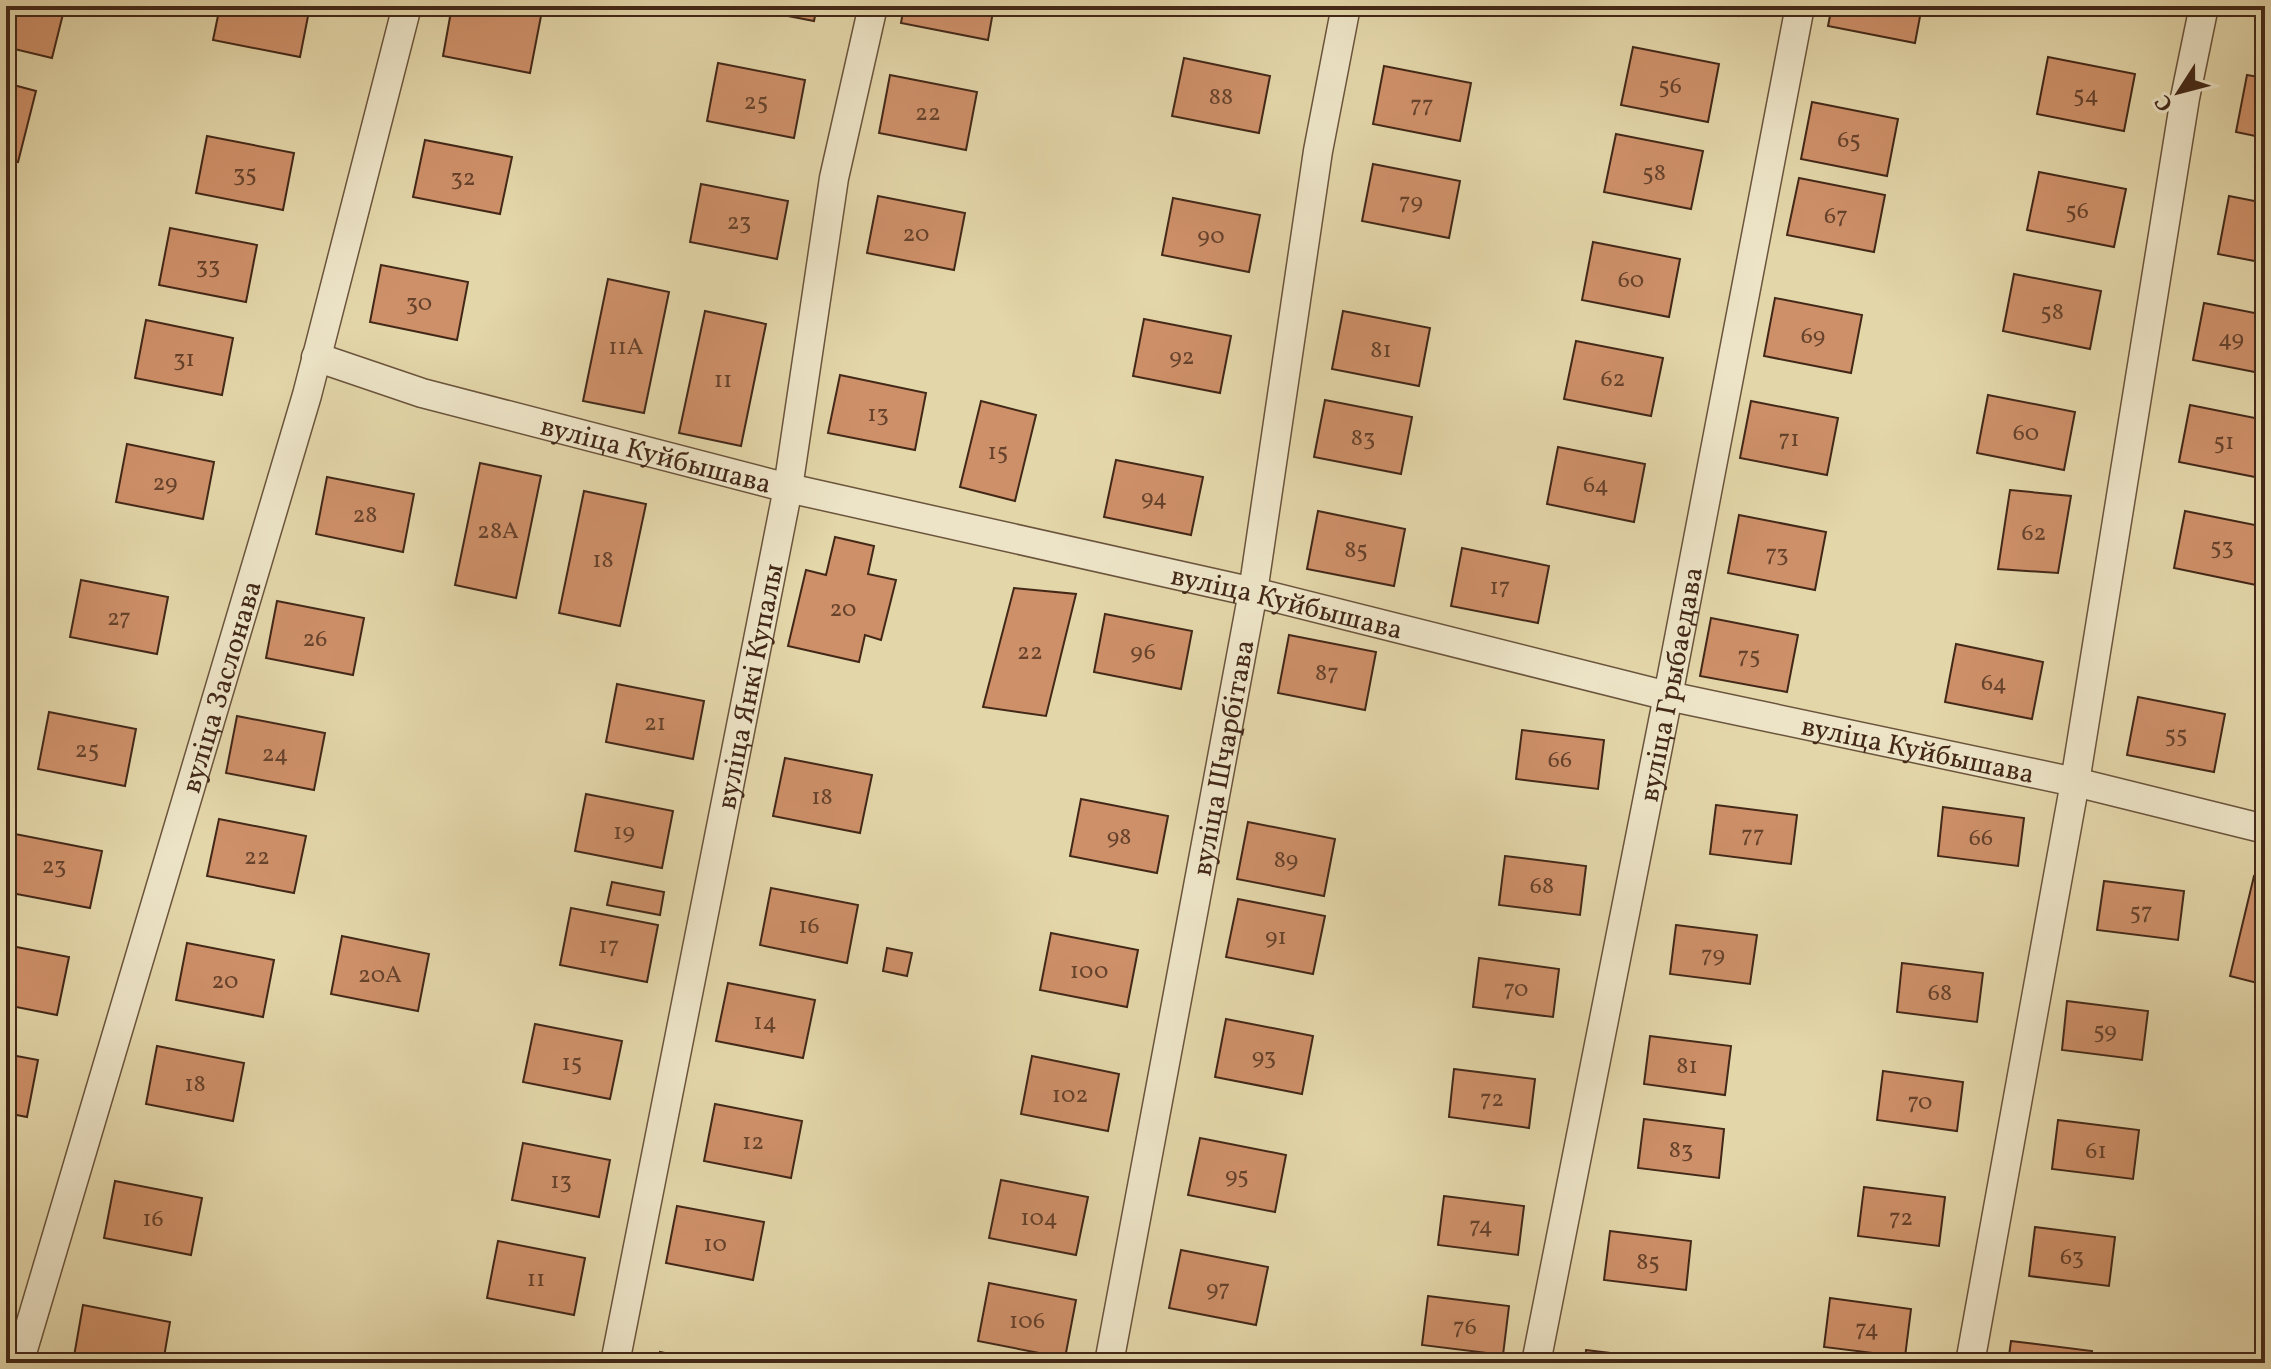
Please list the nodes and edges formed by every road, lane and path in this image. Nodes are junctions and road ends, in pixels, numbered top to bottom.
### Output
1 (407, 6) edge
2 (873, 6) edge
3 (1346, 6) edge
4 (1800, 6) edge
5 (2204, 6) edge
6 (316, 357) junction
7 (788, 488) junction
8 (1253, 592) junction
9 (1668, 696) junction
10 (2075, 782) junction
11 (2265, 829) edge
12 (19, 1363) edge
13 (615, 1363) edge
14 (1109, 1363) edge
15 (1536, 1363) edge
16 (1970, 1363) edge

1 - 6 street, вуліца Заслонава
2 - 7 street, вуліца Янкі Купалы
3 - 8 street, вуліца Шчарбітава
4 - 9 street, вуліца Грыбаедава
5 - 10 street
6 - 7 street, вуліца Куйбышава
6 - 12 street, вуліца Заслонава
7 - 8 street, вуліца Куйбышава
7 - 13 street, вуліца Янкі Купалы
8 - 9 street, вуліца Куйбышава
8 - 14 street, вуліца Шчарбітава
9 - 10 street, вуліца Куйбышава
9 - 15 street, вуліца Грыбаедава
10 - 11 street, вуліца Куйбышава
10 - 16 street

